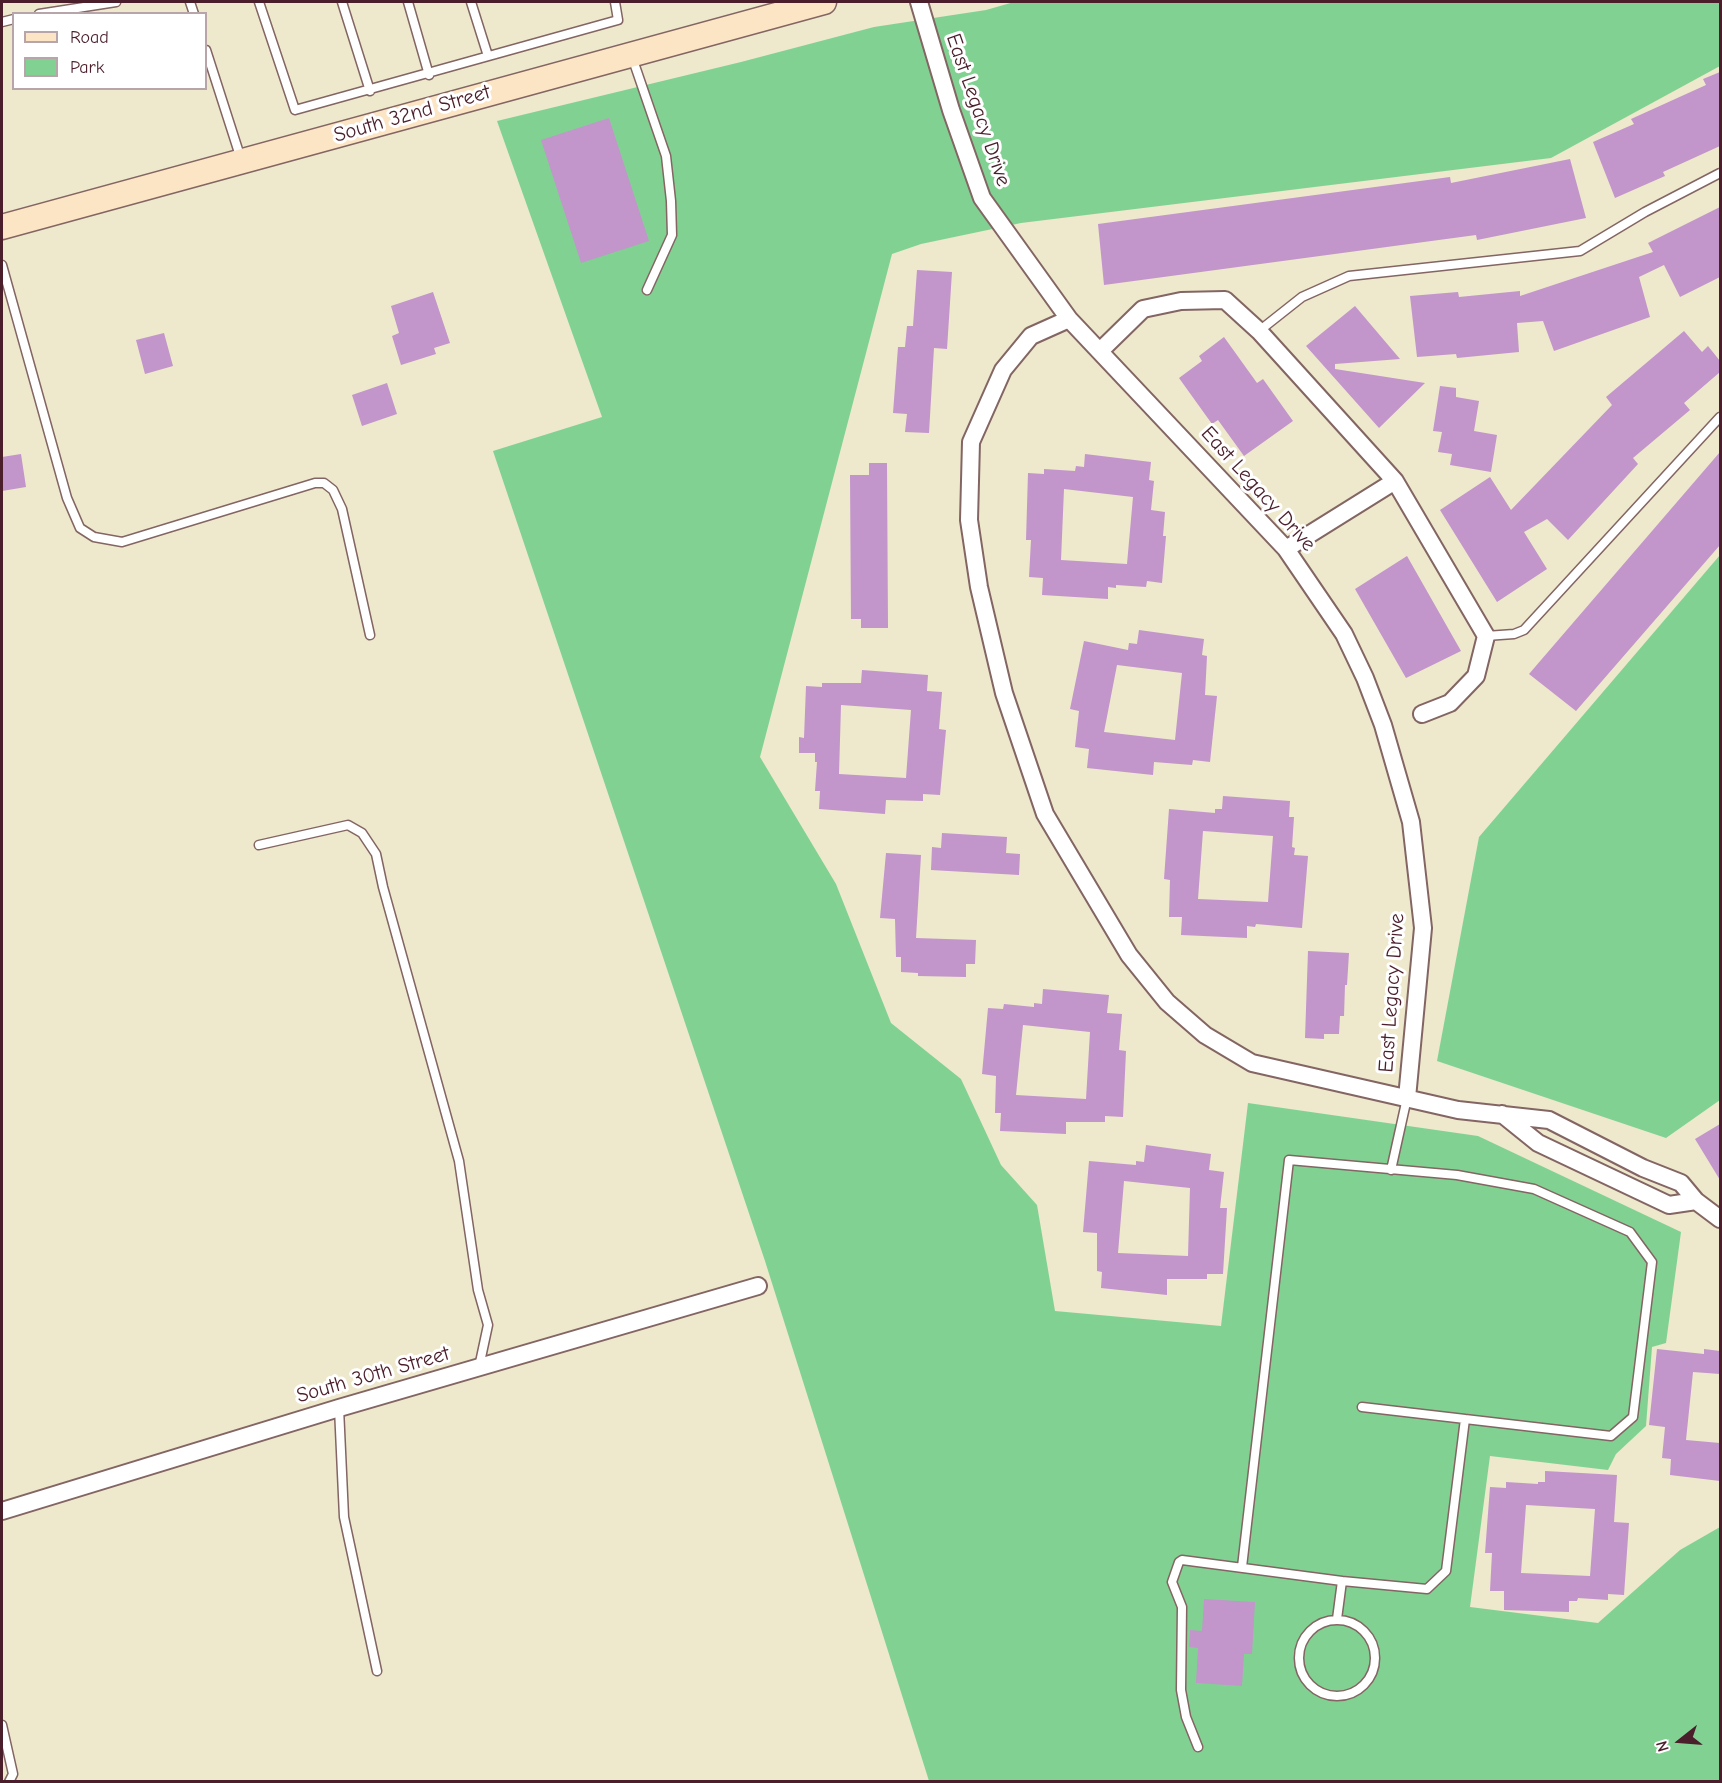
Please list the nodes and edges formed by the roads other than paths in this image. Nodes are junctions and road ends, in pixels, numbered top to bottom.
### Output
1 (116, 2) edge
2 (259, 2) edge
3 (342, 2) edge
4 (408, 2) edge
5 (471, 2) edge
6 (615, 2) edge
7 (824, 2) edge
8 (919, 2) edge
9 (784, 7) edge
10 (52, 12) edge
11 (207, 53) edge
12 (630, 54) junction
13 (488, 56) junction
14 (429, 75) junction
15 (370, 91) junction
16 (242, 162) junction
17 (1720, 173) edge
18 (2, 227) edge
19 (2, 265) edge
20 (647, 290) dead end
21 (1069, 319) junction
22 (1259, 331) junction
23 (1100, 351) junction
24 (1720, 417) edge
25 (1395, 481) junction
26 (1287, 549) junction
27 (370, 635) dead end
28 (1486, 636) junction
29 (1422, 714) dead end
30 (259, 844) dead end
31 (1407, 1098) junction
32 (1501, 1113) junction
33 (1599, 1146) junction
34 (1391, 1170) junction
35 (1590, 1170) junction
36 (1696, 1201) junction
37 (1720, 1219) edge
38 (758, 1286) dead end
39 (479, 1367) junction
40 (1362, 1407) dead end
41 (339, 1408) junction
42 (1465, 1419) junction
43 (2, 1511) edge
44 (1242, 1567) junction
45 (1342, 1581) junction
46 (1337, 1619) junction
47 (376, 1671) dead end
48 (2, 1725) edge
49 (1198, 1747) dead end
50 (9, 1782) edge

1 - 10 lane
2 - 15 lane
3 - 15 lane
4 - 14 lane
5 - 13 lane
6 - 13 lane
7 - 9 main road, South 32nd Street
8 - 21 street, East Legacy Drive
9 - 12 main road, South 32nd Street
11 - 16 lane
12 - 16 main road, South 32nd Street
12 - 20 lane
13 - 14 lane
14 - 15 lane
16 - 18 main road, South 32nd Street
17 - 22 lane
19 - 27 lane
21 - 23 street, East Legacy Drive
21 - 31 street
22 - 23 street
22 - 25 street
23 - 26 street, East Legacy Drive
24 - 28 lane
25 - 26 street
25 - 28 street
26 - 31 street, East Legacy Drive
28 - 29 street
30 - 39 lane
31 - 32 street
31 - 34 lane
32 - 33 street
32 - 35 street
33 - 35 street
33 - 36 street
34 - 42 lane
34 - 44 lane
35 - 36 street
36 - 37 street
38 - 39 street, South 30th Street
39 - 41 street, South 30th Street
40 - 42 lane
41 - 43 street, South 30th Street
41 - 47 lane
42 - 45 lane
44 - 45 lane
44 - 49 lane
45 - 46 lane
46 - 46 lane
48 - 50 lane

